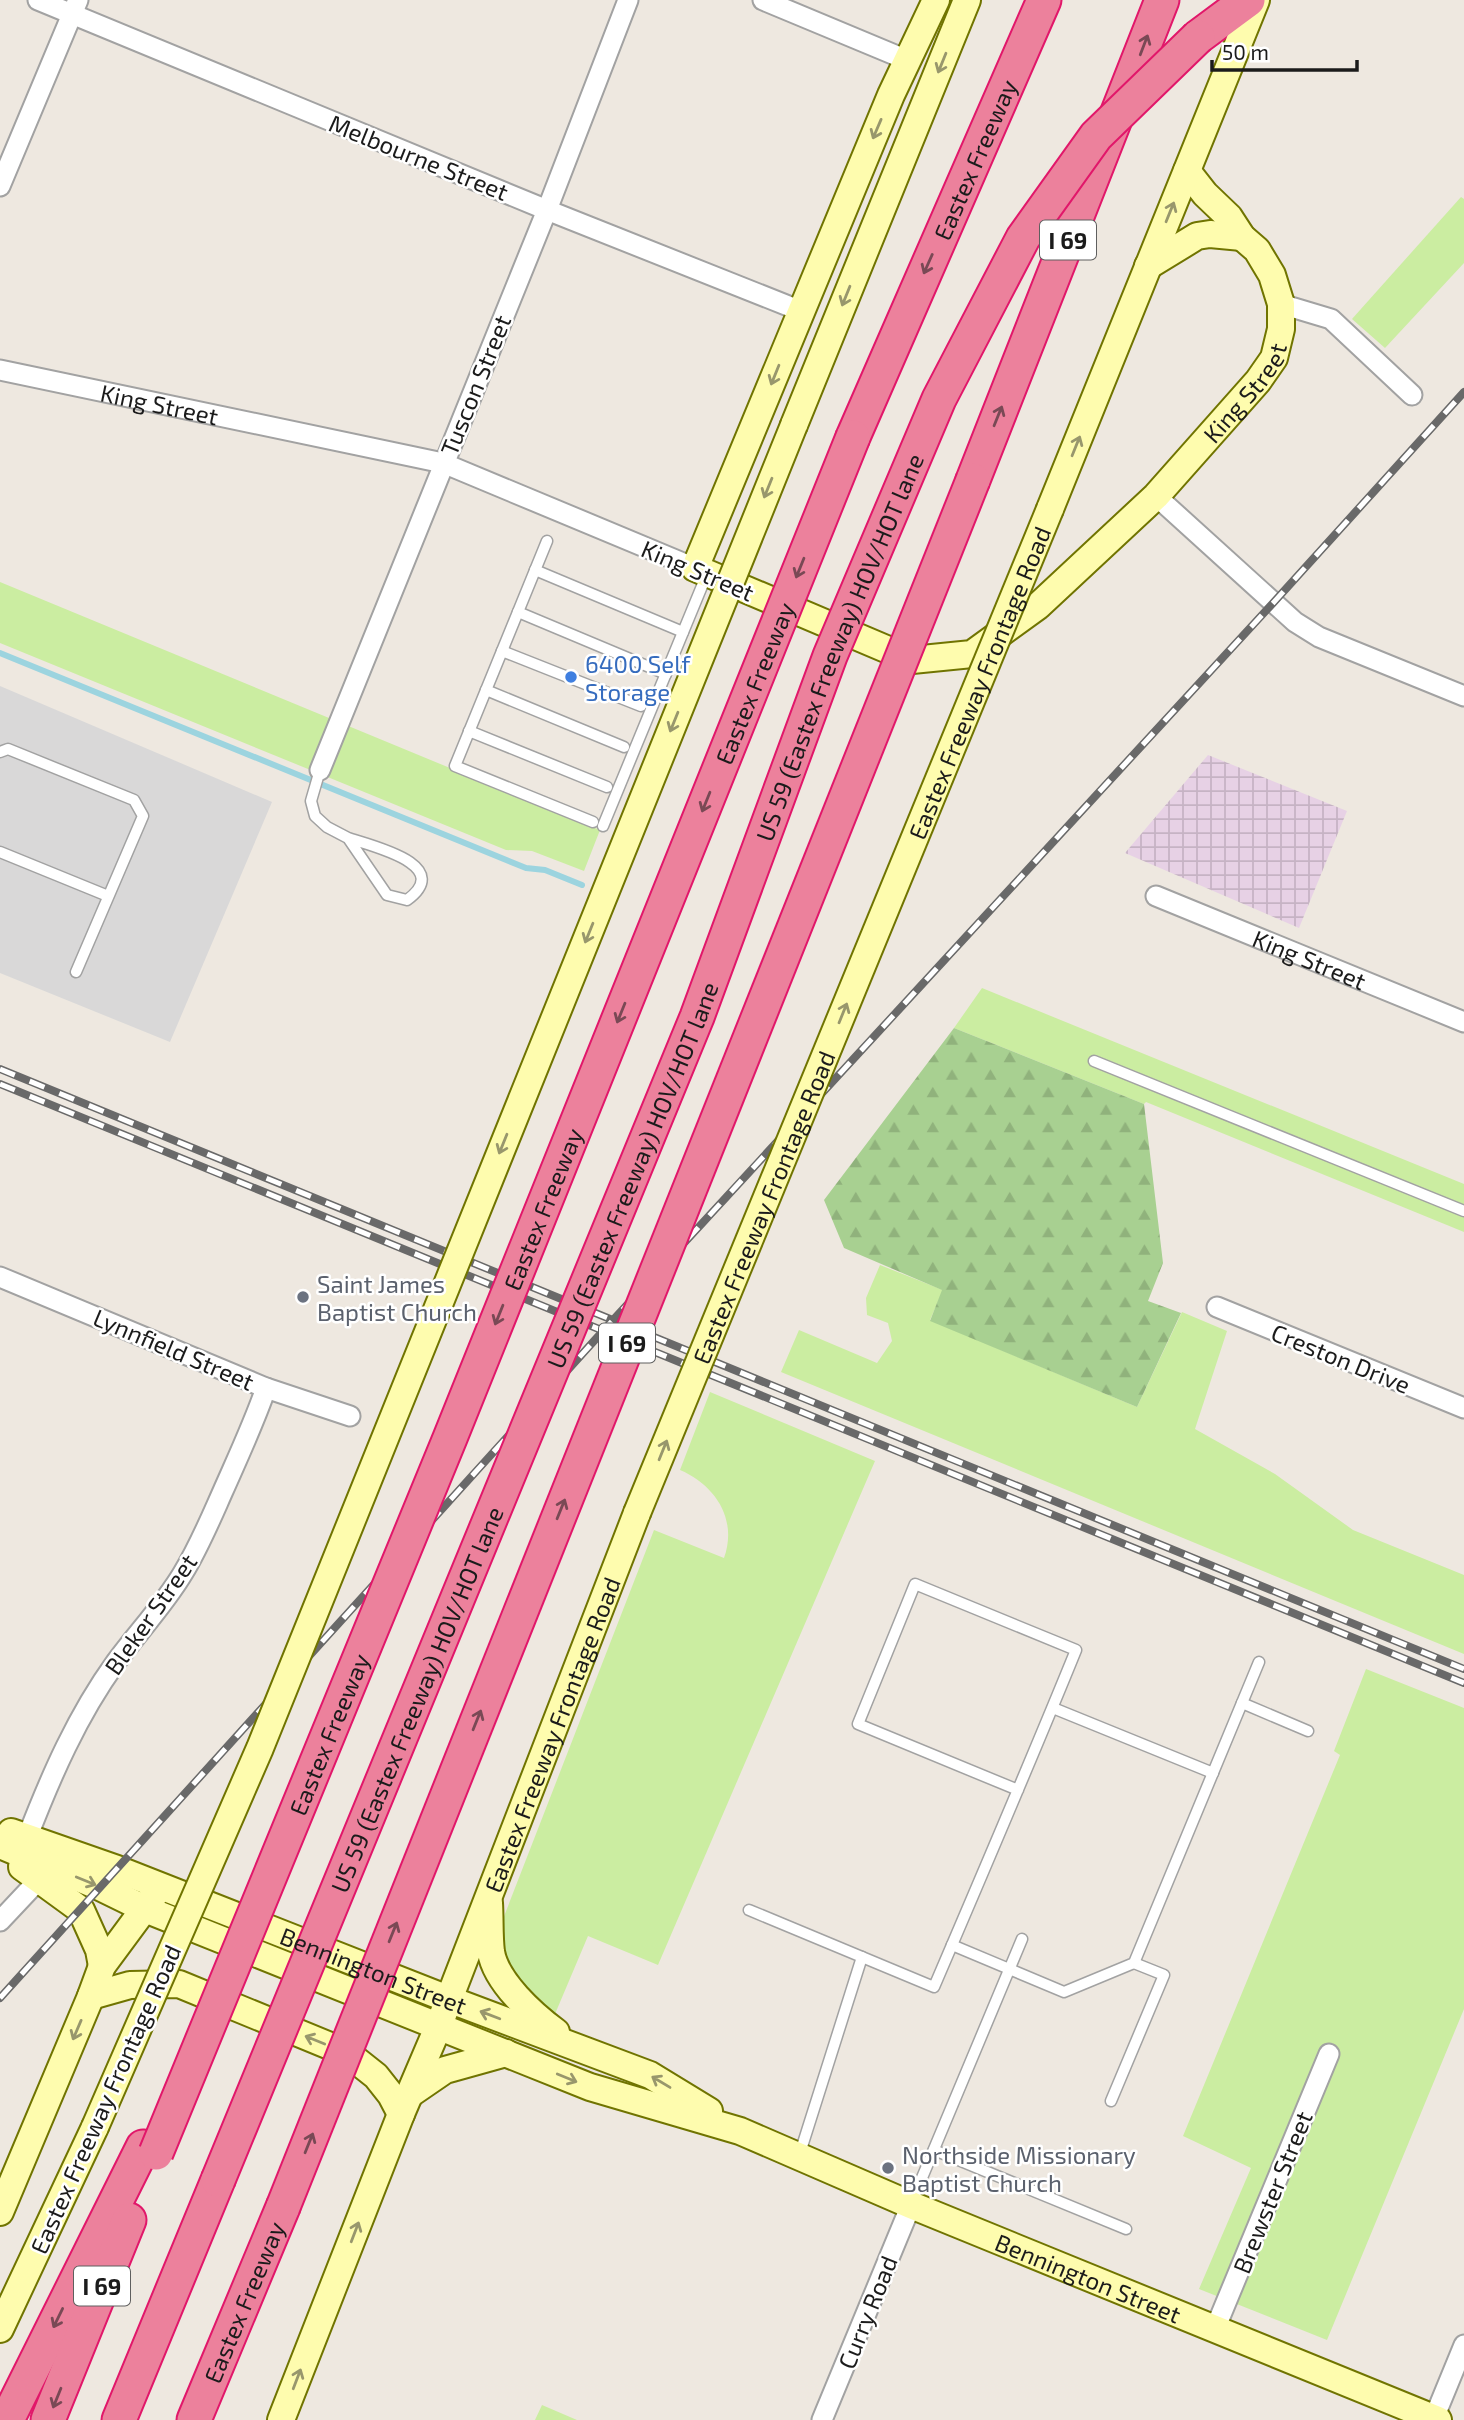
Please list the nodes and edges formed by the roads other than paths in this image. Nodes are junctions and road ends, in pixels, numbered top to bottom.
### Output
1 (38, 0) edge
2 (628, 0) edge
3 (763, 0) edge
4 (936, 0) edge
5 (967, 0) edge
6 (1044, 0) edge
7 (1162, 0) edge
8 (1227, 0) edge
9 (1248, 0) edge
10 (1256, 0) edge
11 (75, 7) edge
12 (1198, 37) junction
13 (906, 60) junction
14 (1187, 171) junction
15 (0, 186) edge
16 (547, 210) junction
17 (1242, 237) junction
18 (1148, 266) junction
19 (1281, 304) junction
20 (801, 312) junction
21 (0, 370) edge
22 (1412, 395) dead end
23 (443, 463) junction
24 (1156, 496) junction
25 (547, 541) dead end
26 (535, 570) junction
27 (701, 571) junction
28 (517, 612) junction
29 (683, 632) junction
30 (502, 651) junction
31 (666, 674) junction
32 (486, 690) junction
33 (1464, 696) edge
34 (641, 706) dead end
35 (469, 731) junction
36 (624, 747) dead end
37 (0, 752) edge
38 (320, 770) joint
39 (607, 787) dead end
40 (348, 838) junction
41 (0, 852) edge
42 (108, 896) junction
43 (1156, 896) dead end
44 (76, 972) dead end
45 (1464, 1023) edge
46 (1094, 1061) dead end
47 (1464, 1211) edge
48 (1, 1280) edge
49 (1217, 1307) dead end
50 (266, 1388) junction
51 (1464, 1408) edge
52 (350, 1416) dead end
53 (1259, 1662) dead end
54 (1242, 1703) junction
55 (1053, 1707) junction
56 (1308, 1731) dead end
57 (1213, 1773) junction
58 (1018, 1790) junction
59 (0, 1828) edge
60 (27, 1838) junction
61 (0, 1845) edge
62 (0, 1853) edge
63 (46, 1872) junction
64 (161, 1887) junction
65 (488, 1895) junction
66 (145, 1909) junction
67 (749, 1910) dead end
68 (0, 1921) edge
69 (1022, 1939) dead end
70 (952, 1945) junction
71 (862, 1957) junction
72 (1134, 1963) junction
73 (102, 1966) junction
74 (1009, 1969) junction
75 (91, 1996) junction
76 (448, 1999) junction
77 (439, 2025) junction
78 (577, 2048) junction
79 (506, 2053) junction
80 (1329, 2054) dead end
81 (1111, 2101) dead end
82 (405, 2104) junction
83 (740, 2130) junction
84 (149, 2150) junction
85 (934, 2150) junction
86 (799, 2156) junction
87 (911, 2205) junction
88 (0, 2212) edge
89 (278, 2221) junction
90 (1126, 2229) dead end
91 (0, 2329) edge
92 (1215, 2329) junction
93 (1464, 2345) edge
94 (1436, 2419) edge
95 (8, 2420) edge
96 (48, 2420) edge
97 (119, 2420) edge
98 (194, 2420) edge
99 (206, 2420) edge
100 (281, 2420) edge
101 (822, 2420) edge

1 - 11 street, Melbourne Street
2 - 16 street, Tuscon Street
3 - 13 street
4 - 13 main road
5 -> 91 main road, Eastex Freeway Frontage Road, bridge
6 -> 84 highway, Eastex Freeway, bridge
89 -> 7 highway, Eastex Freeway / I 69, bridge
8 - 12 highway
9 - 12 highway, US 59 (Eastex Freeway) HOV/HOT lane
10 - 14 main road, Eastex Freeway Frontage Road
11 - 15 street
11 - 16 street, Melbourne Street
12 - 97 highway, US 59 (Eastex Freeway) HOV/HOT lane / I 69, bridge
13 -> 20 main road
14 - 17 main road
18 -> 14 main road, Eastex Freeway Frontage Road
16 - 20 street, Melbourne Street
16 - 23 street, Tuscon Street
17 - 18 main road
17 - 19 main road
65 -> 18 main road, Eastex Freeway Frontage Road, bridge
19 - 22 street
19 - 24 main road, King Street
20 -> 27 main road
21 - 23 street, King Street
23 - 27 street, King Street
23 - 38 street, Tuscon Street
24 - 27 main road, King Street
24 - 33 street
25 - 26 lane
26 - 28 lane
26 - 29 lane
27 - 29 lane
28 - 30 lane
28 - 31 lane
29 - 31 lane
30 - 32 lane
30 - 34 lane
31 - 35 lane
32 - 35 lane
32 - 36 lane
35 - 39 lane
37 - 42 lane
38 - 40 lane
40 - 40 lane
41 - 42 lane
42 - 44 lane
43 - 45 street, King Street
46 - 47 lane
48 - 50 street, Lynnfield Street
49 - 51 street, Creston Drive
50 - 52 street, Lynnfield Street
50 - 60 street, Bleker Street
53 - 54 lane
54 - 56 lane
54 - 57 lane
55 - 57 lane
55 - 58 lane
55 - 58 lane
57 - 72 lane
58 - 70 lane
59 - 60 main road, Bennington Street
60 - 64 main road, Bennington Street
61 - 63 main road, Bennington Street
62 - 63 main road
63 -> 66 main road, Bennington Street
63 - 68 street
63 - 73 main road
64 - 66 main road
64 - 76 main road, Bennington Street
65 - 76 main road, Eastex Freeway Frontage Road
65 - 78 main road
66 - 73 main road
66 - 77 main road, Bennington Street
67 - 71 lane
69 - 74 lane
70 - 71 lane
70 - 74 lane
71 - 86 lane
72 - 74 lane
72 - 81 lane
73 - 75 main road
74 - 85 lane
82 -> 75 main road
75 -> 88 main road
76 - 77 main road, Eastex Freeway Frontage Road
78 -> 76 main road, Bennington Street
77 - 79 main road, Bennington Street
77 - 82 main road, Eastex Freeway Frontage Road
83 -> 78 main road, Bennington Street
79 - 82 main road
79 -> 83 main road, Bennington Street
80 - 92 street, Brewster Street
100 -> 82 main road, Eastex Freeway Frontage Road
83 - 86 main road, Bennington Street
84 -> 95 highway
84 -> 96 highway, I 69
85 - 87 lane
85 - 90 lane
86 - 87 main road, Bennington Street
87 - 92 main road, Bennington Street
87 - 101 street, Curry Road
89 - 98 highway, Eastex Freeway / I 69
89 - 99 highway
92 - 94 main road, Bennington Street
93 - 94 street

